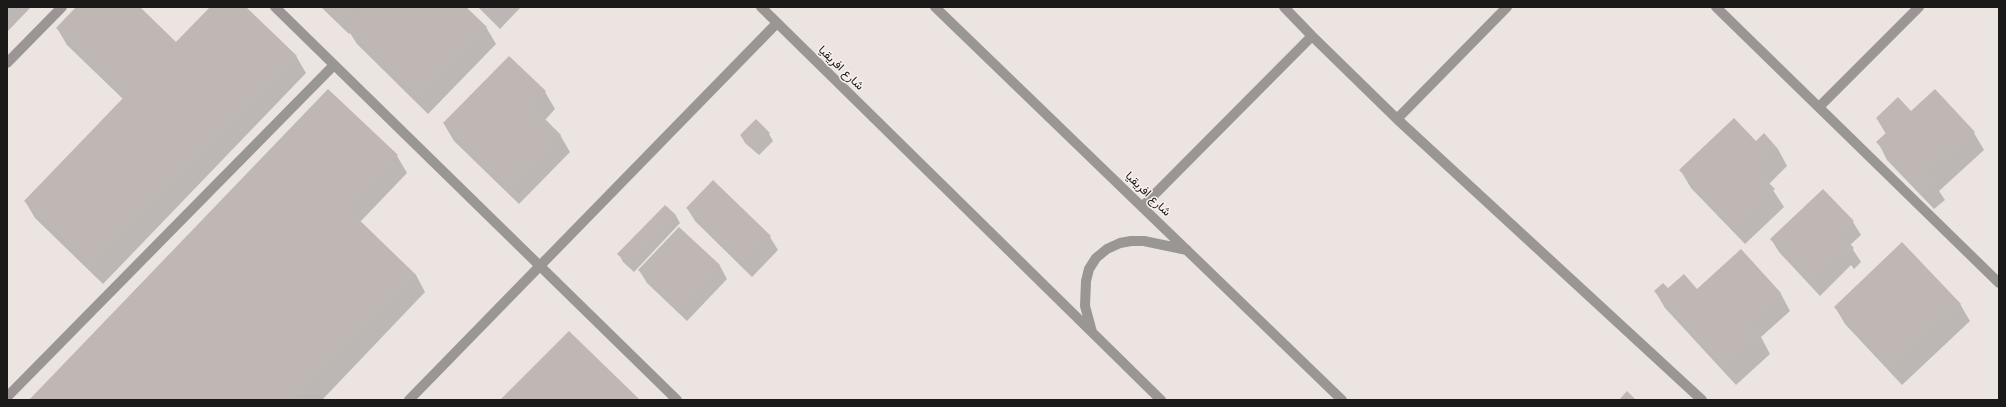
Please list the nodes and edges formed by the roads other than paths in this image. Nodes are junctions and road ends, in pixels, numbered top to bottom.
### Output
1 (62, 7) edge
2 (275, 7) edge
3 (761, 7) edge
4 (935, 7) edge
5 (1284, 7) edge
6 (1507, 7) edge
7 (1716, 7) edge
8 (1919, 7) edge
9 (777, 23) junction
10 (1312, 36) junction
11 (7, 63) edge
12 (334, 65) junction
13 (1819, 107) junction
14 (1397, 119) junction
15 (1142, 207) junction
16 (1187, 250) junction
17 (540, 266) junction
18 (1999, 283) edge
19 (1092, 332) junction
20 (7, 397) edge
21 (409, 400) edge
22 (677, 400) edge
23 (1160, 400) edge
24 (1342, 400) edge
25 (1702, 400) edge

1 - 11 street
2 - 12 street
3 - 9 street, شارع افريقيا
4 - 15 street, شارع افريقيا
5 - 10 street
6 - 14 street
7 - 13 street
8 - 13 street
9 - 17 street
9 - 19 street, شارع افريقيا
10 - 14 street
10 - 15 street
12 - 17 street
12 - 20 street
13 - 18 street
14 - 25 street
15 - 16 street, شارع افريقيا
16 - 19 street
16 - 24 street, شارع افريقيا
17 - 21 street
17 - 22 street
19 - 23 street, شارع افريقيا

